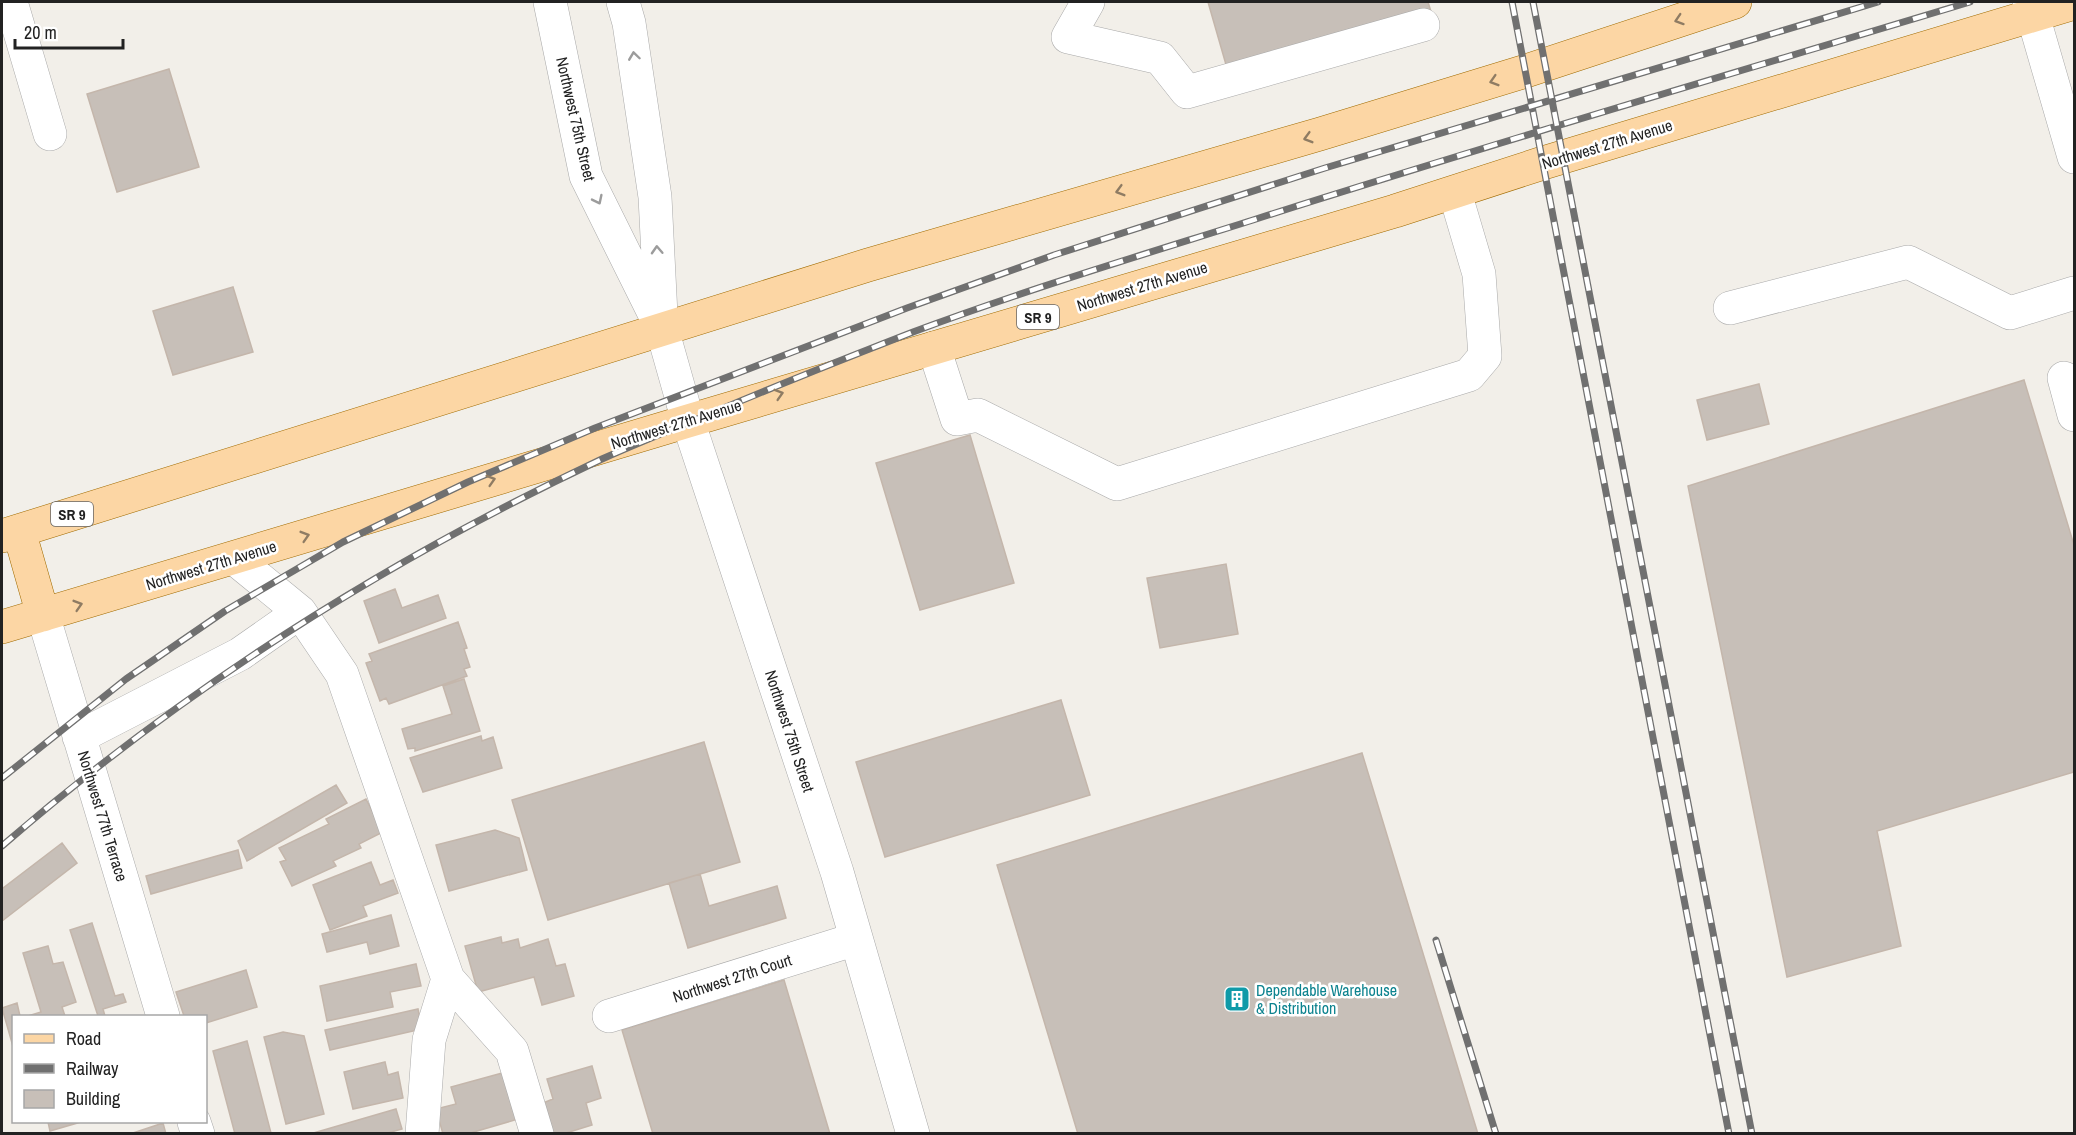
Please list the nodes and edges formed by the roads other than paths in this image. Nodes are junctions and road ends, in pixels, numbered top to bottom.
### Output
1 (11, 2) edge
2 (550, 2) edge
3 (623, 2) edge
4 (1088, 2) edge
5 (2074, 3) edge
6 (1720, 4) edge
7 (2031, 9) edge
8 (1424, 24) dead end
9 (50, 134) dead end
10 (2074, 157) edge
11 (1455, 193) junction
12 (2074, 293) edge
13 (1730, 308) dead end
14 (662, 329) junction
15 (934, 348) junction
16 (2064, 378) dead end
17 (2074, 415) edge
18 (688, 421) junction
19 (10, 534) edge
20 (234, 558) junction
21 (300, 612) junction
22 (43, 615) junction
23 (2, 627) edge
24 (80, 737) junction
25 (856, 939) junction
26 (448, 979) junction
27 (162, 1015) edge
28 (609, 1016) dead end
29 (422, 1134) edge
30 (537, 1134) edge
31 (913, 1134) edge

1 - 9 street
2 -> 14 street, Northwest 75th Street
14 -> 3 street, Northwest 75th Street
4 - 8 street
5 - 7 main road, Northwest 27th Avenue / SR 9
6 -> 14 main road, SR 9
7 - 10 street
7 - 11 main road, Northwest 27th Avenue / SR 9
11 - 15 main road, Northwest 27th Avenue / SR 9
11 - 15 street
12 - 13 street
14 - 18 street, Northwest 75th Street
14 - 19 main road, SR 9
18 -> 15 main road, Northwest 27th Avenue / SR 9
16 - 17 street
20 -> 18 main road, Northwest 27th Avenue / SR 9
18 - 25 street, Northwest 75th Street
19 - 22 main road
20 - 21 street
22 -> 20 main road, Northwest 27th Avenue / SR 9
21 - 24 street
21 - 26 street
22 - 23 main road, Northwest 27th Avenue / SR 9
22 - 24 street, Northwest 77th Terrace
24 - 27 street, Northwest 77th Terrace
25 - 28 street, Northwest 27th Court
25 - 31 street, Northwest 75th Street
26 - 29 street
26 - 30 street

